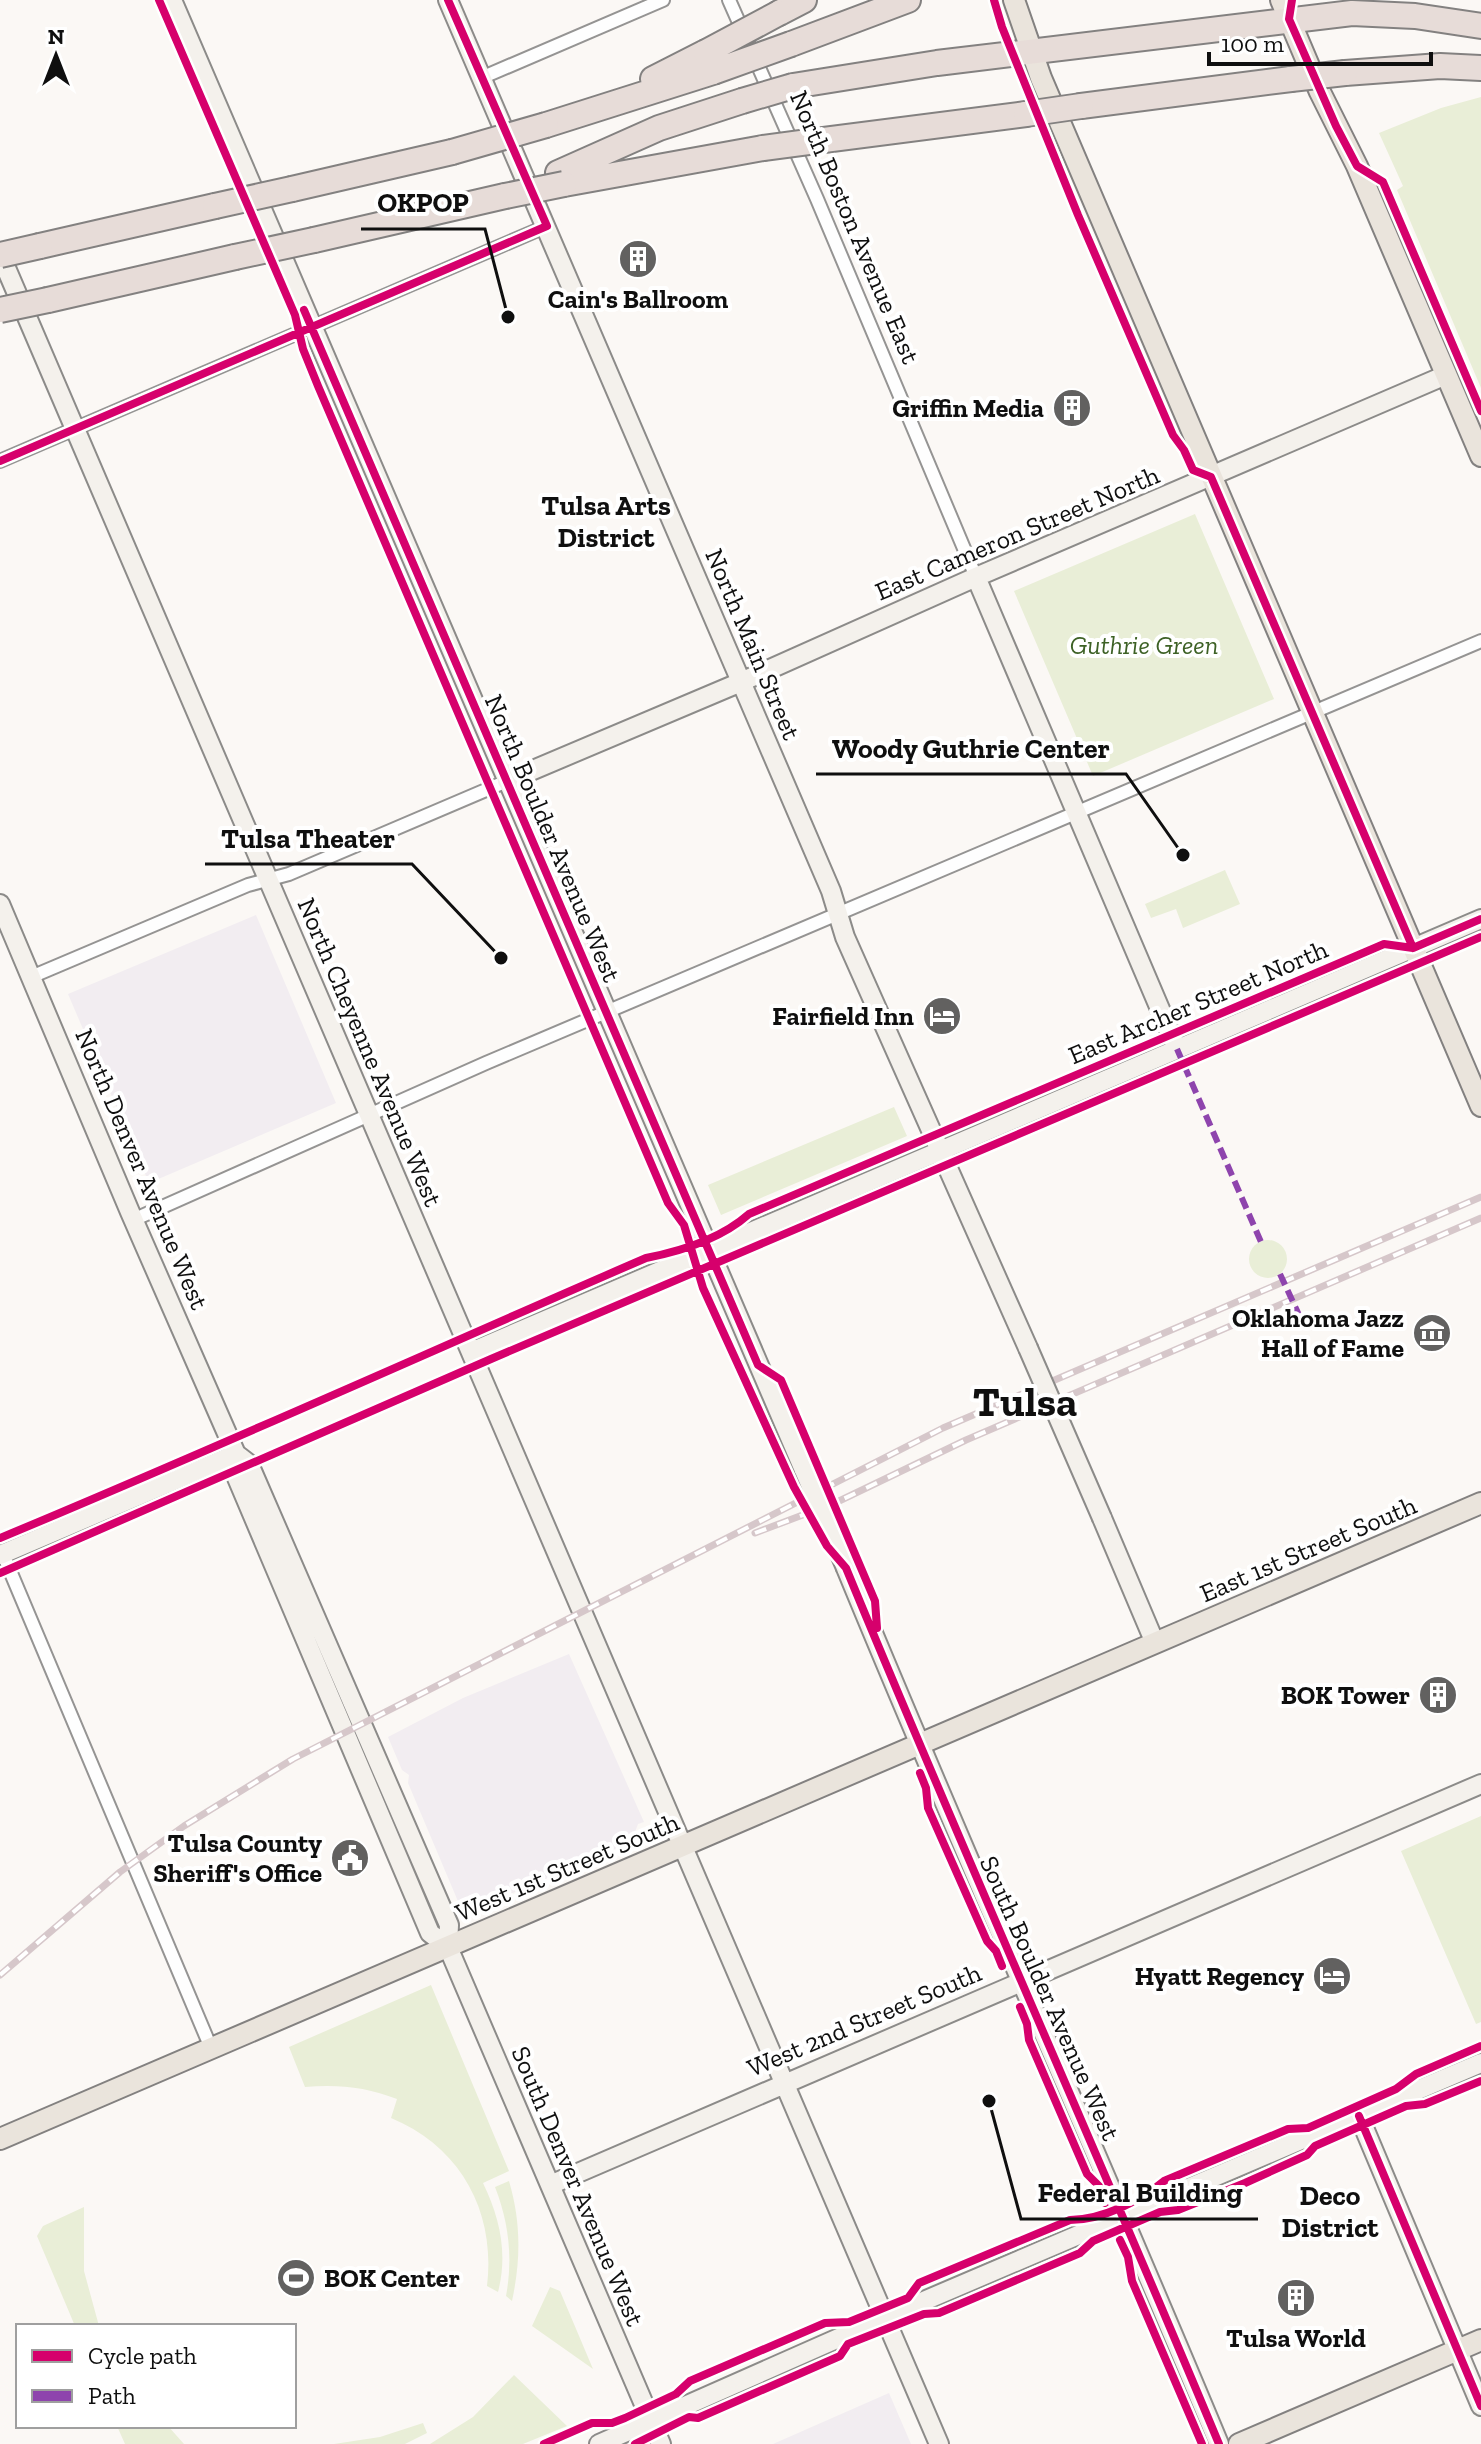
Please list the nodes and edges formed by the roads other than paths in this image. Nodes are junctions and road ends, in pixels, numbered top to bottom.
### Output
1 (172, 0) edge
2 (448, 0) edge
3 (663, 0) edge
4 (729, 0) edge
5 (804, 0) edge
6 (908, 0) edge
7 (1014, 0) edge
8 (1285, 10) edge
9 (1481, 26) edge
10 (1031, 52) junction
11 (710, 62) junction
12 (1481, 68) edge
13 (481, 78) junction
14 (561, 178) junction
15 (547, 226) junction
16 (0, 254) edge
17 (0, 310) edge
18 (311, 327) junction
19 (1446, 375) junction
20 (74, 429) junction
21 (1481, 456) edge
22 (0, 461) edge
23 (1211, 477) junction
24 (976, 577) junction
25 (1481, 641) edge
26 (741, 682) junction
27 (1312, 713) junction
28 (507, 781) junction
29 (1077, 813) junction
30 (269, 880) junction
31 (0, 904) edge
32 (838, 912) junction
33 (1481, 919) edge
34 (1413, 948) junction
35 (31, 977) junction
36 (606, 1013) junction
37 (1177, 1049) junction
38 (1480, 1105) edge
39 (367, 1114) junction
40 (940, 1150) junction
41 (133, 1220) junction
42 (708, 1251) junction
43 (471, 1352) junction
44 (236, 1454) junction
45 (804, 1470) joint
46 (1481, 1503) edge
47 (2, 1554) edge
48 (1155, 1643) junction
49 (920, 1745) junction
50 (1481, 1784) edge
51 (683, 1845) junction
52 (420, 1858) joint
53 (401, 1866) joint
54 (448, 1947) junction
55 (1021, 1981) junction
56 (211, 2048) junction
57 (1481, 2063) edge
58 (784, 2084) junction
59 (1359, 2116) junction
60 (0, 2139) edge
61 (550, 2185) junction
62 (1124, 2216) junction
63 (884, 2318) junction
64 (1481, 2340) edge
65 (1457, 2350) junction
66 (1481, 2406) edge
67 (651, 2422) junction
68 (599, 2444) edge
69 (661, 2444) edge
70 (939, 2444) edge
71 (1219, 2444) edge
72 (1239, 2444) edge

1 - 18 street, North Boulder Avenue West
2 - 13 street, North Main Street
3 - 13 street
4 - 24 street, North Boston Avenue East
5 - 11 highway, bridge
6 - 11 highway, bridge
7 - 10 main road
8 - 9 highway
8 - 10 highway
8 - 19 main road
10 - 14 highway, bridge
10 - 23 main road
11 - 16 highway, bridge
12 - 14 highway, bridge
13 - 15 street, North Main Street
14 - 17 highway, bridge
15 - 18 street
15 - 26 street, North Main Street
16 - 20 street, North Cheyenne Avenue West
18 - 20 street
18 - 28 street, North Boulder Avenue West
19 - 21 main road
19 - 23 street, East Cameron Street North
20 - 22 street
20 - 30 street, North Cheyenne Avenue West
23 - 24 street, East Cameron Street North
23 - 27 main road
24 - 26 street, East Cameron Street North
24 - 29 street, North Boston Avenue East
25 - 27 street
26 - 28 street, East Cameron Street North
26 - 32 street, North Main Street
27 - 29 street
27 - 34 main road
28 - 30 street
28 - 36 street, North Boulder Avenue West
29 - 32 street
29 - 37 street, North Boston Avenue East
30 - 35 street
30 - 39 street, North Cheyenne Avenue West
31 - 35 street, North Denver Avenue West
32 - 36 street
32 - 40 street, North Main Street
33 - 34 street, East Archer Street North
34 - 37 street, East Archer Street North
34 - 38 main road
35 - 41 street, North Denver Avenue West
36 - 39 street
36 - 42 street, North Boulder Avenue West
37 - 40 street, East Archer Street North
39 - 41 street
39 - 43 street, North Cheyenne Avenue West
40 - 42 street, East Archer Street North
40 - 48 street, North Main Street, bridge
41 - 44 street, North Denver Avenue West
42 - 43 street, East Archer Street North
42 - 45 street, North Boulder Avenue West
43 - 51 street, North Cheyenne Avenue West
44 - 47 street
44 - 52 street, North Denver Avenue West
44 - 53 street, North Denver Avenue West
45 - 49 street, South Boulder Avenue West, bridge
46 - 48 main road, East 1st Street South
47 - 56 street
48 - 49 main road, West 1st Street South
49 - 51 main road, West 1st Street South
49 - 55 street, South Boulder Avenue West
50 - 55 street, West 2nd Street South
51 - 54 main road, West 1st Street South
51 - 58 street, North Cheyenne Avenue West
52 - 54 street, South Denver Avenue West
53 - 54 street, South Denver Avenue West
54 - 56 main road, West 1st Street South
54 - 61 street, South Denver Avenue West
55 - 58 street, West 2nd Street South
55 - 62 street, South Boulder Avenue West
56 - 60 main road, West 1st Street South
57 - 59 street
58 - 61 street, West 2nd Street South
58 - 63 street, North Cheyenne Avenue West
59 - 62 street
59 - 65 street
61 - 67 street, South Denver Avenue West
62 - 63 street
62 - 71 street, South Boulder Avenue West
63 - 67 street
63 - 70 street, North Cheyenne Avenue West
64 - 65 main road
65 - 66 street
65 - 72 main road
67 - 68 street
67 - 69 street, South Denver Avenue West

